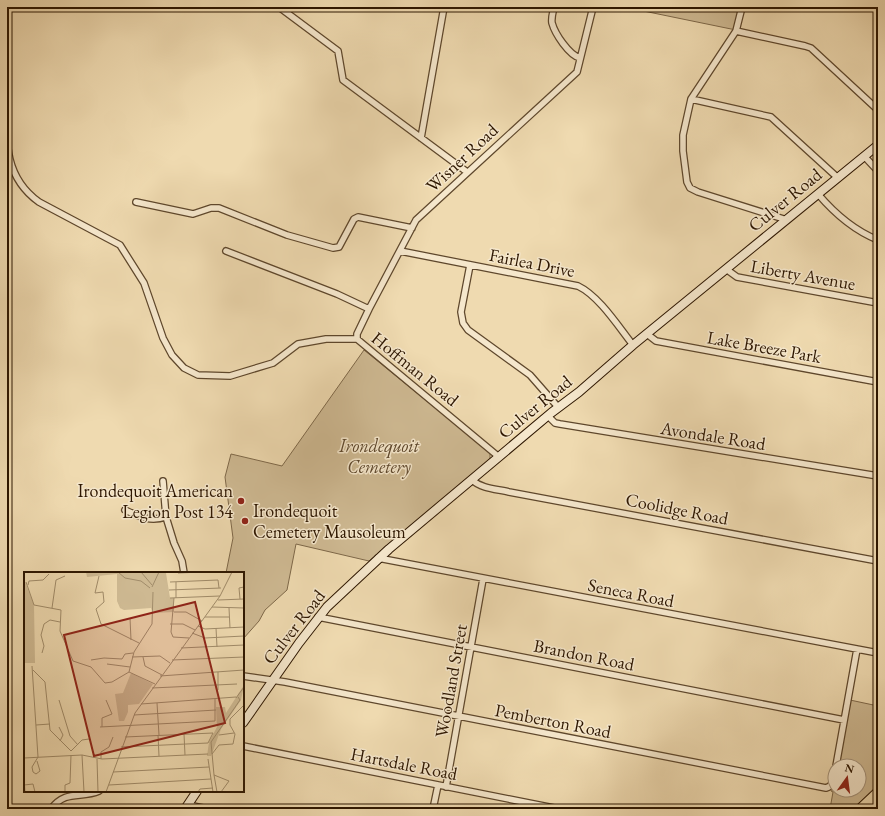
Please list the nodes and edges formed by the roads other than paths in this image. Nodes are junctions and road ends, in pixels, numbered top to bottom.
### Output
1 (279, 7) edge
2 (444, 7) edge
3 (554, 7) edge
4 (593, 7) edge
5 (742, 7) edge
6 (736, 31) junction
7 (580, 58) junction
8 (7, 90) edge
9 (690, 99) junction
10 (878, 110) edge
11 (421, 138) junction
12 (878, 145) edge
13 (864, 156) junction
14 (878, 171) edge
15 (468, 172) junction
16 (838, 178) junction
17 (818, 194) junction
18 (136, 202) dead end
19 (786, 220) junction
20 (412, 228) junction
21 (878, 240) edge
22 (226, 251) dead end
23 (400, 251) junction
24 (470, 265) junction
25 (726, 269) junction
26 (878, 303) edge
27 (369, 309) junction
28 (648, 334) junction
29 (357, 339) junction
30 (633, 345) junction
31 (878, 382) edge
32 (558, 408) junction
33 (548, 416) junction
34 (499, 457) junction
35 (878, 476) edge
36 (472, 480) junction
37 (163, 481) dead end
38 (126, 510) dead end
39 (166, 517) junction
40 (378, 558) junction
41 (878, 561) edge
42 (184, 572) edge
43 (483, 579) junction
44 (318, 618) junction
45 (471, 648) junction
46 (857, 649) junction
47 (878, 653) edge
48 (244, 676) edge
49 (272, 681) junction
50 (459, 717) junction
51 (844, 720) junction
52 (244, 722) edge
53 (244, 746) edge
54 (837, 758) edge
55 (438, 785) junction
56 (446, 787) junction
57 (827, 788) edge
58 (97, 792) edge
59 (197, 792) edge
60 (878, 792) edge
61 (878, 804) edge
62 (187, 807) edge
63 (51, 809) edge
64 (208, 809) edge
65 (433, 809) edge
66 (559, 809) edge
67 (860, 809) edge
68 (873, 809) edge

1 - 11 street
2 - 11 street
3 - 7 street
4 - 7 street, Wisner Road
5 - 6 street
6 - 9 street
6 - 10 street
7 - 15 street, Wisner Road
8 - 29 street, Hoffman Road
9 - 16 street
9 - 19 street
11 - 15 street
12 - 13 main road, Culver Road
13 - 14 street
13 - 16 main road, Culver Road
15 - 20 street, Wisner Road
16 - 17 main road, Culver Road
17 - 19 main road, Culver Road
17 - 21 street
18 - 20 street
19 - 25 main road, Culver Road
20 - 23 street, Wisner Road
22 - 27 street
23 - 24 street, Fairlea Drive
23 - 27 street, Wisner Road
24 - 30 street, Fairlea Drive
24 - 32 street
25 - 26 street, Liberty Avenue
25 - 28 main road, Culver Road
27 - 29 street, Wisner Road
28 - 30 main road, Culver Road
28 - 31 street, Lake Breeze Park
29 - 34 street, Hoffman Road
30 - 32 main road, Culver Road
32 - 33 main road, Culver Road
33 - 34 main road, Culver Road
33 - 35 street, Avondale Road
34 - 36 main road, Culver Road
36 - 40 main road, Culver Road
36 - 41 street, Coolidge Road
37 - 39 street
38 - 39 street
39 - 42 street
40 - 43 street, Seneca Road
40 - 44 main road, Culver Road
43 - 45 street, Woodland Street
43 - 46 street, Seneca Road
44 - 45 street, Brandon Road
44 - 49 main road, Culver Road
45 - 50 street, Woodland Street
45 - 51 street, Brandon Road
46 - 47 street, Seneca Road
46 - 51 street
48 - 49 street, Pemberton Road
49 - 50 street, Pemberton Road
49 - 52 main road, Culver Road
50 - 56 street, Woodland Street
50 - 57 street, Pemberton Road
51 - 54 street
53 - 55 street, Hartsdale Road
55 - 56 street, Hartsdale Road
55 - 65 street
56 - 66 street, Hartsdale Road
58 - 63 street
59 - 62 main road
60 - 67 main road
61 - 68 main road
62 - 64 street

